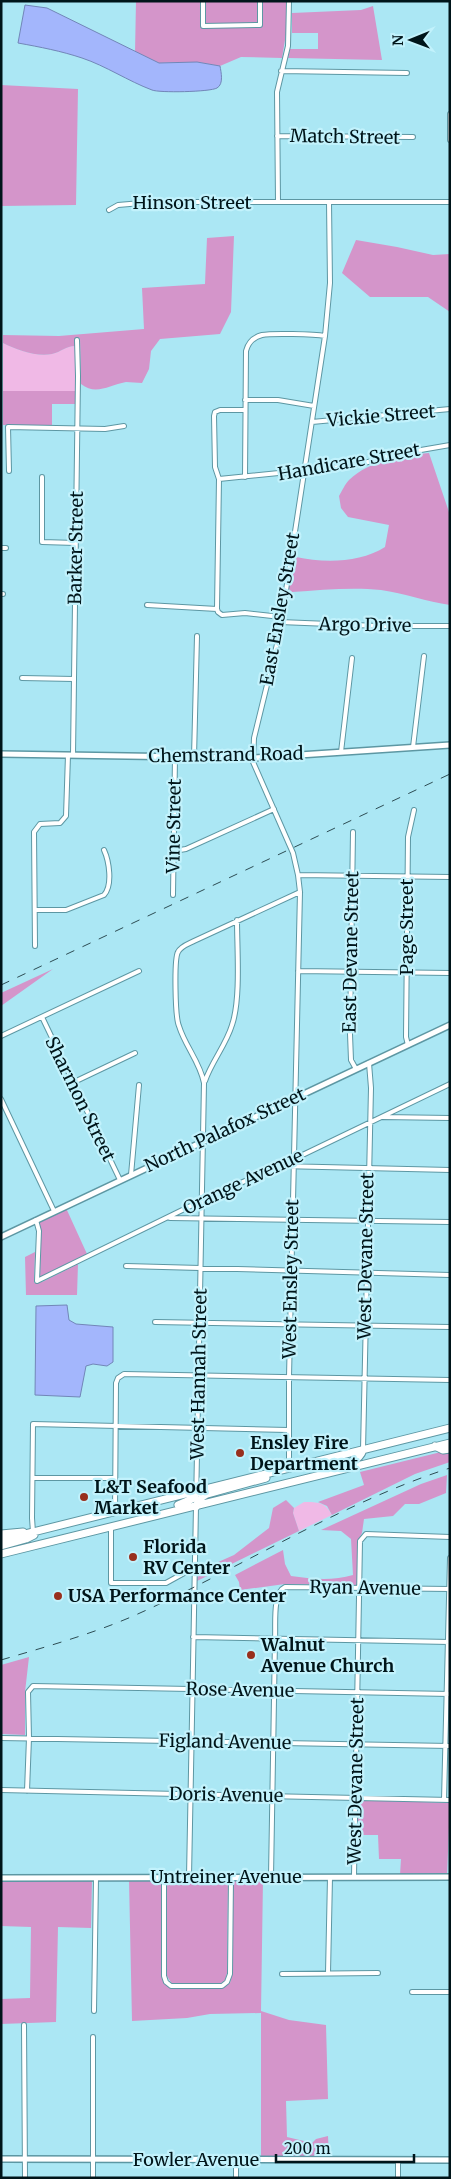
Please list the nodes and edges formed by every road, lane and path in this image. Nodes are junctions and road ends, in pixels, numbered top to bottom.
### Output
1 (203, 1) edge
2 (260, 1) edge
3 (289, 1) edge
4 (281, 71) junction
5 (407, 73) dead end
6 (450, 114) edge
7 (277, 136) junction
8 (413, 138) dead end
9 (450, 140) edge
10 (278, 202) junction
11 (329, 202) junction
12 (450, 202) edge
13 (109, 210) dead end
14 (324, 336) junction
15 (77, 340) dead end
16 (245, 400) junction
17 (314, 406) junction
18 (450, 409) edge
19 (244, 410) junction
20 (312, 422) junction
21 (124, 426) dead end
22 (77, 428) junction
23 (450, 445) edge
24 (9, 471) dead end
25 (304, 472) junction
26 (42, 477) dead end
27 (218, 477) junction
28 (245, 478) junction
29 (76, 543) junction
30 (147, 605) dead end
31 (217, 609) junction
32 (281, 620) junction
33 (450, 626) edge
34 (197, 636) dead end
35 (424, 656) dead end
36 (352, 658) dead end
37 (22, 678) dead end
38 (74, 679) junction
39 (450, 744) edge
40 (413, 747) junction
41 (341, 752) junction
42 (1, 754) edge
43 (70, 755) junction
44 (175, 756) junction
45 (194, 757) junction
46 (253, 758) junction
47 (274, 809) junction
48 (414, 810) dead end
49 (353, 832) dead end
50 (104, 850) dead end
51 (174, 851) junction
52 (298, 875) junction
53 (353, 876) junction
54 (408, 876) junction
55 (450, 877) edge
56 (300, 892) junction
57 (173, 895) dead end
58 (34, 910) junction
59 (237, 920) junction
60 (35, 946) dead end
61 (298, 971) junction
62 (139, 972) dead end
63 (352, 972) junction
64 (407, 973) junction
65 (450, 973) edge
66 (42, 1017) junction
67 (450, 1025) edge
68 (1, 1036) edge
69 (408, 1045) junction
70 (135, 1053) dead end
71 (368, 1063) junction
72 (356, 1069) junction
73 (72, 1083) junction
74 (204, 1083) junction
75 (450, 1084) edge
76 (139, 1085) dead end
77 (295, 1098) junction
78 (1, 1099) edge
79 (381, 1117) junction
80 (450, 1118) edge
81 (370, 1122) junction
82 (204, 1141) junction
83 (294, 1158) junction
84 (277, 1166) junction
85 (293, 1167) junction
86 (368, 1168) junction
87 (450, 1170) edge
88 (130, 1175) junction
89 (120, 1180) junction
90 (203, 1200) junction
91 (54, 1211) junction
92 (168, 1218) junction
93 (203, 1218) junction
94 (292, 1219) junction
95 (36, 1220) junction
96 (367, 1221) junction
97 (450, 1222) edge
98 (1, 1237) edge
99 (126, 1266) dead end
100 (201, 1269) junction
101 (291, 1272) junction
102 (366, 1274) junction
103 (450, 1275) edge
104 (155, 1322) dead end
105 (200, 1323) junction
106 (290, 1324) junction
107 (365, 1326) junction
108 (450, 1327) edge
109 (199, 1375) junction
110 (289, 1377) junction
111 (364, 1378) junction
112 (450, 1380) edge
113 (116, 1426) junction
114 (198, 1428) junction
115 (450, 1428) edge
116 (288, 1430) junction
117 (450, 1443) edge
118 (435, 1446) junction
119 (450, 1449) edge
120 (363, 1450) junction
121 (289, 1469) junction
122 (279, 1471) junction
123 (32, 1478) junction
124 (115, 1478) junction
125 (304, 1479) junction
126 (197, 1492) junction
127 (197, 1506) junction
128 (116, 1512) junction
129 (111, 1527) junction
130 (43, 1530) junction
131 (33, 1532) junction
132 (1, 1534) edge
133 (450, 1537) edge
134 (1, 1540) edge
135 (1, 1546) edge
136 (1, 1554) edge
137 (450, 1558) edge
138 (195, 1567) junction
139 (360, 1588) junction
140 (450, 1589) edge
141 (193, 1637) junction
142 (275, 1639) junction
143 (359, 1640) junction
144 (449, 1642) edge
145 (192, 1689) junction
146 (275, 1690) junction
147 (358, 1692) junction
148 (449, 1694) edge
149 (1, 1738) edge
150 (29, 1738) junction
151 (191, 1742) junction
152 (275, 1743) junction
153 (356, 1744) junction
154 (448, 1746) edge
155 (1, 1790) edge
156 (27, 1791) junction
157 (190, 1794) junction
158 (274, 1796) junction
159 (356, 1798) junction
160 (444, 1800) junction
161 (450, 1800) edge
162 (354, 1876) junction
163 (189, 1877) junction
164 (231, 1877) junction
165 (271, 1877) junction
166 (330, 1877) junction
167 (450, 1877) edge
168 (1, 1878) edge
169 (96, 1878) junction
170 (164, 1878) junction
171 (328, 1973) junction
172 (378, 1973) dead end
173 (282, 1974) dead end
174 (412, 1992) dead end
175 (450, 1992) edge
176 (94, 2011) dead end
177 (24, 2025) dead end
178 (93, 2037) dead end
179 (1, 2159) edge
180 (93, 2159) junction
181 (25, 2160) junction
182 (236, 2160) junction
183 (398, 2160) junction
184 (450, 2160) edge
185 (25, 2178) edge
186 (93, 2178) edge
187 (236, 2178) edge
188 (398, 2178) edge

1 - 2 street
3 - 4 street
4 - 5 street
4 - 7 street
6 - 9 street
7 - 8 street, Match Street
7 - 10 street
10 - 11 street, Hinson Street
10 - 13 street, Hinson Street
11 - 12 street, Hinson Street
11 - 14 street, East Ensley Street
14 - 16 street
14 - 17 street, East Ensley Street
15 - 22 street, Barker Street
16 - 17 street, Vickie Street
16 - 19 street
17 - 20 street, East Ensley Street
18 - 20 street, Vickie Street
19 - 27 street
19 - 28 street
20 - 25 street, East Ensley Street
21 - 22 street
22 - 24 street
22 - 29 street, Barker Street
23 - 25 street, Handicare Street
25 - 28 street, Handicare Street
25 - 32 street, East Ensley Street
26 - 29 street
27 - 28 street, Handicare Street
27 - 31 street
29 - 38 street, Barker Street
30 - 31 street, Argo Drive
31 - 32 street, Argo Drive
32 - 33 street, Argo Drive
32 - 46 street, East Ensley Street
34 - 45 street
35 - 40 street
36 - 41 street
37 - 38 street
38 - 43 street, Barker Street
39 - 40 street, Chemstrand Road
40 - 41 street, Chemstrand Road
41 - 46 street, Chemstrand Road
42 - 43 street, Chemstrand Road
43 - 44 street, Chemstrand Road
43 - 58 street, Barker Street
44 - 45 street, Chemstrand Road
44 - 51 street, Vine Street
45 - 46 street, Chemstrand Road
46 - 47 street, East Ensley Street
47 - 51 street
47 - 52 street, East Ensley Street
48 - 54 street, Page Street
49 - 53 street, East Devane Street
50 - 58 street
51 - 57 street, Vine Street
52 - 53 street
52 - 56 street, East Ensley Street
53 - 54 street
53 - 63 street, East Devane Street
54 - 55 street
54 - 64 street, Page Street
56 - 59 street
56 - 61 street, East Ensley Street
58 - 60 street
59 - 74 street
59 - 74 street
61 - 63 street
61 - 77 street, East Ensley Street
62 - 66 street
63 - 64 street
63 - 72 street, East Devane Street
64 - 65 street
64 - 69 street, Page Street
66 - 68 street
66 - 73 street, Sharmon Street
67 - 69 street, North Palafox Street
69 - 71 street, North Palafox Street
70 - 73 street
71 - 72 street, North Palafox Street
71 - 81 street, West Devane Street
72 - 77 street, North Palafox Street
73 - 89 street, Sharmon Street
74 - 82 street, West Hannah Street
75 - 79 street, Orange Avenue
76 - 88 street
77 - 82 street, North Palafox Street
77 - 83 street, West Ensley Street
78 - 91 street
79 - 80 street
79 - 81 street, Orange Avenue
81 - 83 street, Orange Avenue
81 - 86 street, West Devane Street
82 - 88 street, North Palafox Street
82 - 90 street, West Hannah Street
83 - 84 street, Orange Avenue
83 - 85 street, West Ensley Street
84 - 85 street
84 - 90 street, Orange Avenue
85 - 86 street
85 - 94 street, West Ensley Street
86 - 87 street
86 - 96 street, West Devane Street
88 - 89 street, North Palafox Street
89 - 91 street, North Palafox Street
90 - 92 street, Orange Avenue
90 - 93 street, West Hannah Street
91 - 95 street, North Palafox Street
92 - 93 street
92 - 95 street, Orange Avenue
93 - 94 street
93 - 100 street, West Hannah Street
94 - 96 street
94 - 101 street, West Ensley Street
95 - 98 street, North Palafox Street
96 - 97 street
96 - 102 street, West Devane Street
99 - 100 street
100 - 101 street
100 - 105 street, West Hannah Street
101 - 102 street
101 - 106 street, West Ensley Street
102 - 103 street
102 - 107 street, West Devane Street
104 - 105 street
105 - 106 street
105 - 109 street, West Hannah Street
106 - 107 street
106 - 110 street, West Ensley Street
107 - 108 street
107 - 111 street, West Devane Street
109 - 110 street
109 - 113 street
109 - 114 street, West Hannah Street
110 - 111 street
110 - 116 street, West Ensley Street
111 - 112 street
111 - 120 street, West Devane Street
113 - 114 street
113 - 123 street
113 - 124 street
114 - 116 street
114 - 126 street, West Hannah Street
115 - 120 highway
116 - 121 street, West Ensley Street
117 - 118 highway
118 - 119 highway
118 - 125 highway
120 - 121 highway
120 - 125 highway
121 - 122 highway
122 - 126 highway
122 - 127 highway
123 - 124 street
123 - 131 street
124 - 128 street
125 - 127 highway
126 - 127 street, West Hannah Street
126 - 128 highway
126 - 129 highway
127 - 129 highway
127 - 138 street, West Hannah Street
128 - 130 highway
129 - 136 highway
129 - 138 street
130 - 131 highway
130 - 135 highway
131 - 132 highway
131 - 134 highway
133 - 139 street, West Devane Street
137 - 140 street
138 - 141 street, West Hannah Street
139 - 140 street, Ryan Avenue
139 - 142 street, Ryan Avenue
139 - 143 street, West Devane Street
140 - 144 street
141 - 142 street
141 - 145 street, West Hannah Street
142 - 143 street
142 - 146 street
143 - 144 street
143 - 147 street, West Devane Street
144 - 148 street
145 - 146 street, Rose Avenue
145 - 150 street, Rose Avenue
145 - 151 street, West Hannah Street
146 - 147 street, Rose Avenue
146 - 152 street
147 - 148 street, Rose Avenue
147 - 153 street, West Devane Street
148 - 154 street
149 - 150 street, Figland Avenue
150 - 151 street, Figland Avenue
150 - 156 street
151 - 152 street, Figland Avenue
151 - 157 street, West Hannah Street
152 - 153 street, Figland Avenue
152 - 158 street
153 - 154 street, Figland Avenue
153 - 159 street, West Devane Street
154 - 160 street
155 - 156 street, Doris Avenue
156 - 157 street, Doris Avenue
157 - 158 street, Doris Avenue
157 - 163 street, West Hannah Street
158 - 159 street, Doris Avenue
158 - 165 street
159 - 160 street, Doris Avenue
159 - 162 street, West Devane Street
160 - 161 street, Doris Avenue
162 - 166 street, Untreiner Avenue
162 - 167 street, Untreiner Avenue
163 - 164 street, Untreiner Avenue
163 - 170 street, Untreiner Avenue
164 - 165 street, Untreiner Avenue
164 - 170 street
165 - 166 street, Untreiner Avenue
166 - 171 street
168 - 169 street, Untreiner Avenue
169 - 170 street, Untreiner Avenue
169 - 176 street
171 - 172 street
171 - 173 street
174 - 175 street
177 - 181 street
178 - 180 street
179 - 181 street, Fowler Avenue
180 - 181 street, Fowler Avenue
180 - 182 street, Fowler Avenue
180 - 186 street
181 - 185 street
182 - 183 street, Fowler Avenue
182 - 187 street
183 - 184 street, Fowler Avenue
183 - 188 street

